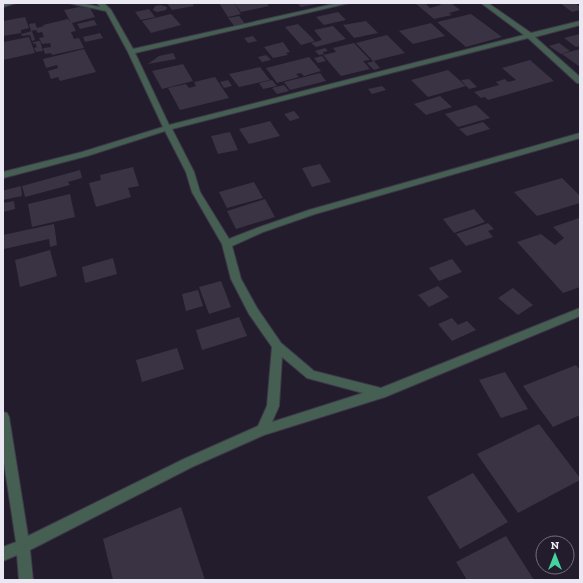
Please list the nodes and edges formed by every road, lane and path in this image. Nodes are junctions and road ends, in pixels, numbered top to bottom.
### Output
1 (13, 3) edge
2 (71, 3) edge
3 (100, 3) edge
4 (346, 3) edge
5 (484, 3) edge
6 (3, 5) edge
7 (108, 10) junction
8 (580, 23) edge
9 (530, 36) junction
10 (131, 52) junction
11 (580, 81) edge
12 (167, 128) junction
13 (580, 135) edge
14 (3, 175) edge
15 (227, 244) junction
16 (580, 312) edge
17 (277, 346) junction
18 (381, 393) junction
19 (3, 417) edge
20 (262, 430) junction
21 (24, 546) junction
22 (3, 554) edge
23 (26, 580) edge

1 - 6 street
2 - 7 street
3 - 7 street
4 - 10 street
5 - 9 street
7 - 10 street
8 - 9 street
9 - 11 street
9 - 12 street
10 - 12 street
12 - 14 street
12 - 15 street
13 - 15 street
15 - 17 street
16 - 18 street
17 - 18 street
17 - 20 street
18 - 20 street
19 - 21 street
20 - 21 street
21 - 22 street
21 - 23 street

